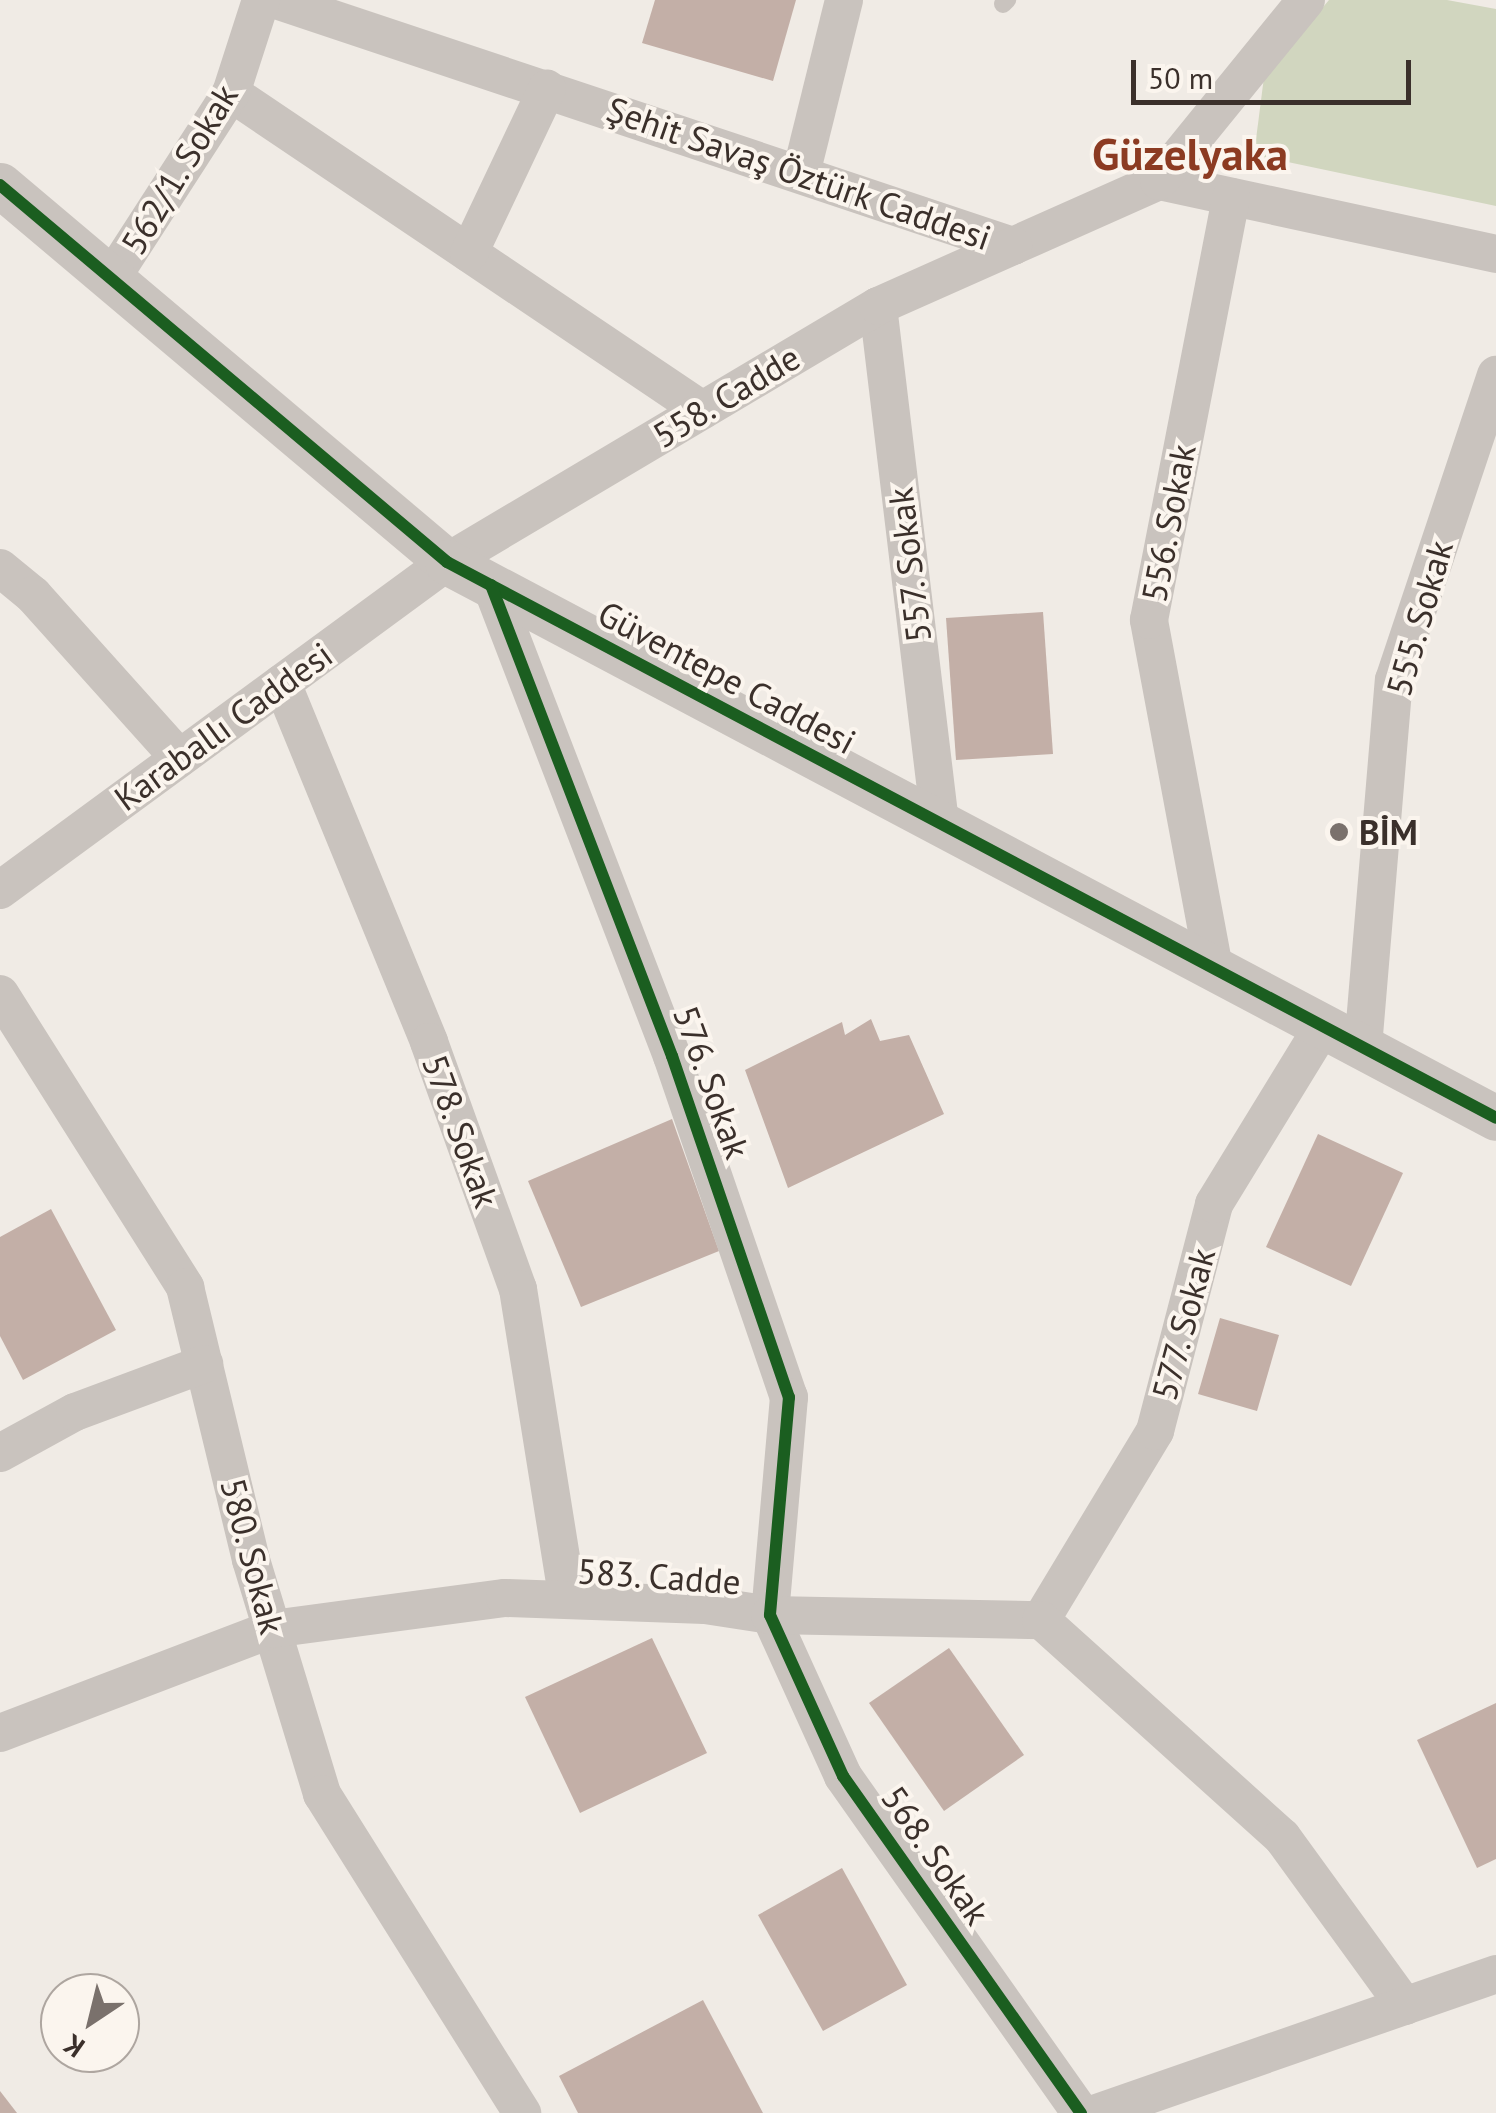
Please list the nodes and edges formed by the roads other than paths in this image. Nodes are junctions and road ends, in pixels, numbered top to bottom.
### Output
1 (261, 0) edge
2 (276, 0) edge
3 (844, 0) edge
4 (1306, 0) edge
5 (547, 88) junction
6 (231, 93) junction
7 (802, 174) junction
8 (1160, 182) junction
9 (0, 186) edge
10 (1231, 196) junction
11 (1014, 246) junction
12 (468, 254) junction
13 (1496, 254) edge
14 (111, 279) junction
15 (878, 306) junction
16 (1496, 375) edge
17 (702, 410) junction
18 (447, 562) junction
19 (0, 568) edge
20 (492, 586) junction
21 (282, 683) junction
22 (178, 758) junction
23 (940, 823) junction
24 (0, 890) edge
25 (1214, 968) junction
26 (0, 994) edge
27 (1323, 1026) junction
28 (1363, 1048) junction
29 (1496, 1118) edge
30 (204, 1364) junction
31 (0, 1453) edge
32 (568, 1600) junction
33 (770, 1614) junction
34 (1042, 1620) junction
35 (272, 1629) junction
36 (0, 1732) edge
37 (1496, 1974) edge
38 (1405, 2006) junction
39 (522, 2113) edge
40 (1081, 2113) edge
41 (1096, 2113) edge

1 - 6 street, 562/1. Sokak
2 - 5 street, Şehit Savaş Öztürk Caddesi
3 - 7 street
4 - 8 street
5 - 7 street, Şehit Savaş Öztürk Caddesi
5 - 12 street
6 - 12 street
6 - 14 street, 562/1. Sokak
7 - 11 street, Şehit Savaş Öztürk Caddesi
8 - 10 street
8 - 11 street, Şehit Savaş Öztürk Caddesi
9 - 14 street, Güventepe Caddesi
10 - 13 street
10 - 25 street, 556. Sokak
11 - 15 street, 558. Cadde
12 - 17 street
14 - 18 street, Güventepe Caddesi
15 - 17 street, 558. Cadde
15 - 23 street, 557. Sokak
16 - 28 street, 555. Sokak
17 - 18 street, 558. Cadde
18 - 20 street, Güventepe Caddesi
18 - 21 street, Karaballı Caddesi
19 - 22 street
20 - 23 street, Güventepe Caddesi
20 - 33 street, 576. Sokak
21 - 22 street, Karaballı Caddesi
21 - 32 street, 578. Sokak
22 - 24 street, Karaballı Caddesi
23 - 25 street, Güventepe Caddesi
25 - 27 street, Güventepe Caddesi
26 - 30 street, 580. Sokak
27 - 28 street, Güventepe Caddesi
27 - 34 street, 577. Sokak
28 - 29 street, Güventepe Caddesi
30 - 31 street
30 - 35 street, 580. Sokak
32 - 33 street, 583. Cadde
32 - 35 street, 583. Cadde
33 - 34 street, 583. Cadde
33 - 40 street, 568. Sokak
34 - 38 street
35 - 36 street, 583. Cadde
35 - 39 street, 580. Sokak
37 - 38 street
38 - 41 street

